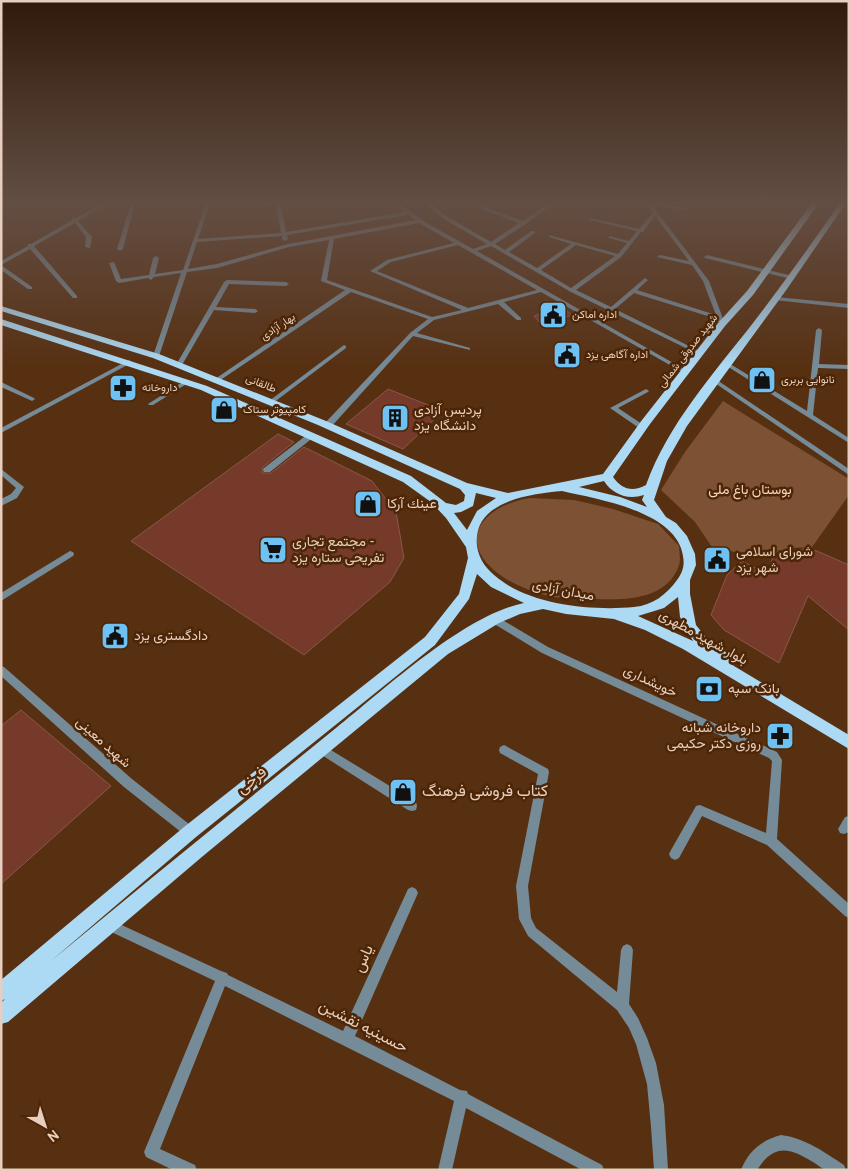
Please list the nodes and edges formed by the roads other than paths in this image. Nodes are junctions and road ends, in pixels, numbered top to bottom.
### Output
1 (41, 258) edge
2 (156, 258) dead end
3 (191, 258) edge
4 (247, 258) edge
5 (328, 258) edge
6 (402, 258) edge
7 (485, 258) edge
8 (515, 258) edge
9 (555, 258) edge
10 (617, 258) edge
11 (663, 258) edge
12 (688, 258) edge
13 (710, 258) edge
14 (776, 258) edge
15 (805, 258) edge
16 (112, 263) dead end
17 (693, 264) junction
18 (1, 267) edge
19 (537, 270) junction
20 (766, 271) junction
21 (186, 273) junction
22 (791, 277) junction
23 (151, 278) junction
24 (645, 280) dead end
25 (227, 282) joint
26 (286, 284) dead end
27 (30, 288) dead end
28 (350, 290) junction
29 (572, 290) junction
30 (540, 291) junction
31 (633, 291) junction
32 (74, 297) dead end
33 (776, 299) junction
34 (500, 302) junction
35 (849, 306) edge
36 (1, 308) edge
37 (211, 308) junction
38 (468, 310) junction
39 (611, 310) junction
40 (255, 311) dead end
41 (432, 319) junction
42 (520, 319) dead end
43 (721, 321) junction
44 (1, 322) edge
45 (820, 330) dead end
46 (412, 334) junction
47 (344, 347) dead end
48 (468, 348) dead end
49 (700, 353) junction
50 (156, 356) junction
51 (129, 362) junction
52 (725, 363) junction
53 (179, 365) junction
54 (815, 366) junction
55 (849, 367) edge
56 (686, 372) junction
57 (217, 380) junction
58 (714, 380) junction
59 (186, 382) junction
60 (1, 384) edge
61 (646, 392) dead end
62 (32, 399) dead end
63 (270, 402) junction
64 (150, 404) dead end
65 (810, 415) junction
66 (328, 425) junction
67 (642, 428) junction
68 (1, 431) edge
69 (311, 436) junction
70 (849, 441) edge
71 (267, 470) dead end
72 (1, 471) edge
73 (849, 473) edge
74 (607, 477) junction
75 (464, 486) junction
76 (562, 487) junction
77 (651, 487) junction
78 (507, 497) junction
79 (1, 503) edge
80 (443, 507) junction
81 (660, 518) junction
82 (473, 552) junction
83 (70, 554) dead end
84 (684, 579) junction
85 (1, 598) edge
86 (543, 604) junction
87 (616, 614) junction
88 (494, 619) junction
89 (1, 670) edge
90 (849, 735) edge
91 (849, 743) edge
92 (321, 749) junction
93 (504, 750) dead end
94 (412, 806) dead end
95 (190, 832) junction
96 (771, 841) junction
97 (675, 854) dead end
98 (412, 893) dead end
99 (849, 912) edge
100 (109, 924) junction
101 (628, 950) dead end
102 (223, 977) junction
103 (1, 992) edge
104 (622, 1005) junction
105 (1, 1015) edge
106 (346, 1038) junction
107 (462, 1096) junction
108 (190, 1170) edge
109 (445, 1170) edge
110 (597, 1170) edge
111 (662, 1170) edge
112 (748, 1170) edge
113 (839, 1170) edge

1 - 32 street
2 - 23 street
3 - 21 street
4 - 21 street
5 - 28 street
6 - 38 street
7 - 30 street
8 - 19 street
9 - 19 street
10 - 29 street
11 - 17 street
12 - 17 street
13 - 20 street
14 - 20 main road, شهید صدوقی شمالی
15 - 22 main road
16 - 23 street
17 - 43 street
18 - 27 street
19 - 29 street
20 - 22 street
20 - 43 main road, شهید صدوقی شمالی
21 - 23 street
21 - 50 street
22 - 33 main road
24 - 31 street
25 - 26 street
25 - 37 street
28 - 41 street
28 - 57 street, بهار آزادی
29 - 39 street
30 - 34 street
30 - 56 street
31 - 39 street
31 - 43 street
33 - 35 street
33 - 52 main road
34 - 38 street
34 - 42 street
36 - 50 main road, طالقانی
37 - 40 street
37 - 53 street
38 - 41 street
39 - 49 street
41 - 46 street
43 - 49 main road, شهید صدوقی شمالی
44 - 51 main road, طالقانی
45 - 54 street
46 - 48 street
46 - 66 street
47 - 63 street
49 - 56 main road, شهید صدوقی شمالی
50 - 53 main road, طالقانی
51 - 59 main road, طالقانی
51 - 68 street
52 - 58 main road
52 - 65 street
53 - 57 main road, طالقانی
54 - 55 street
54 - 65 street
56 - 67 main road, شهید صدوقی شمالی
57 - 63 main road, طالقانی
58 - 73 street
58 - 77 main road
59 - 64 street
59 - 69 main road, طالقانی
60 - 62 street
61 - 67 street
63 - 66 main road, طالقانی
65 - 70 street
66 - 75 main road, طالقانی
67 - 74 main road, شهید صدوقی شمالی
69 - 71 street
69 - 80 main road, طالقانی
72 - 79 street
74 - 76 main road
74 - 77 main road
75 - 78 main road, طالقانی
75 - 80 main road
76 - 78 main road, میدان آزادی
76 - 81 main road, میدان آزادی
77 - 81 main road
78 - 82 main road, میدان آزادی
80 - 82 main road, طالقانی
81 - 84 main road, میدان آزادی
82 - 86 main road, میدان آزادی
82 - 95 main road, فرخی
83 - 85 street
84 - 87 main road, میدان آزادی
84 - 90 main road, بلوار شهید مطهری
86 - 87 main road, میدان آزادی
86 - 88 main road, فرخی
87 - 91 main road, بلوار شهید مطهری
88 - 92 main road, فرخی
88 - 96 street, خویشداری
89 - 95 street, شهید معینی
92 - 94 street
92 - 100 main road, فرخی
93 - 104 street
95 - 103 main road, فرخی
96 - 97 street
96 - 99 street
98 - 106 street, یاس
100 - 102 street, حسینیه نقشین
100 - 105 main road, فرخی
101 - 104 street
102 - 106 street, حسینیه نقشین
102 - 108 street
104 - 111 street
106 - 107 street, حسینیه نقشین
107 - 109 street
107 - 110 street, حسینیه نقشین
112 - 113 street

